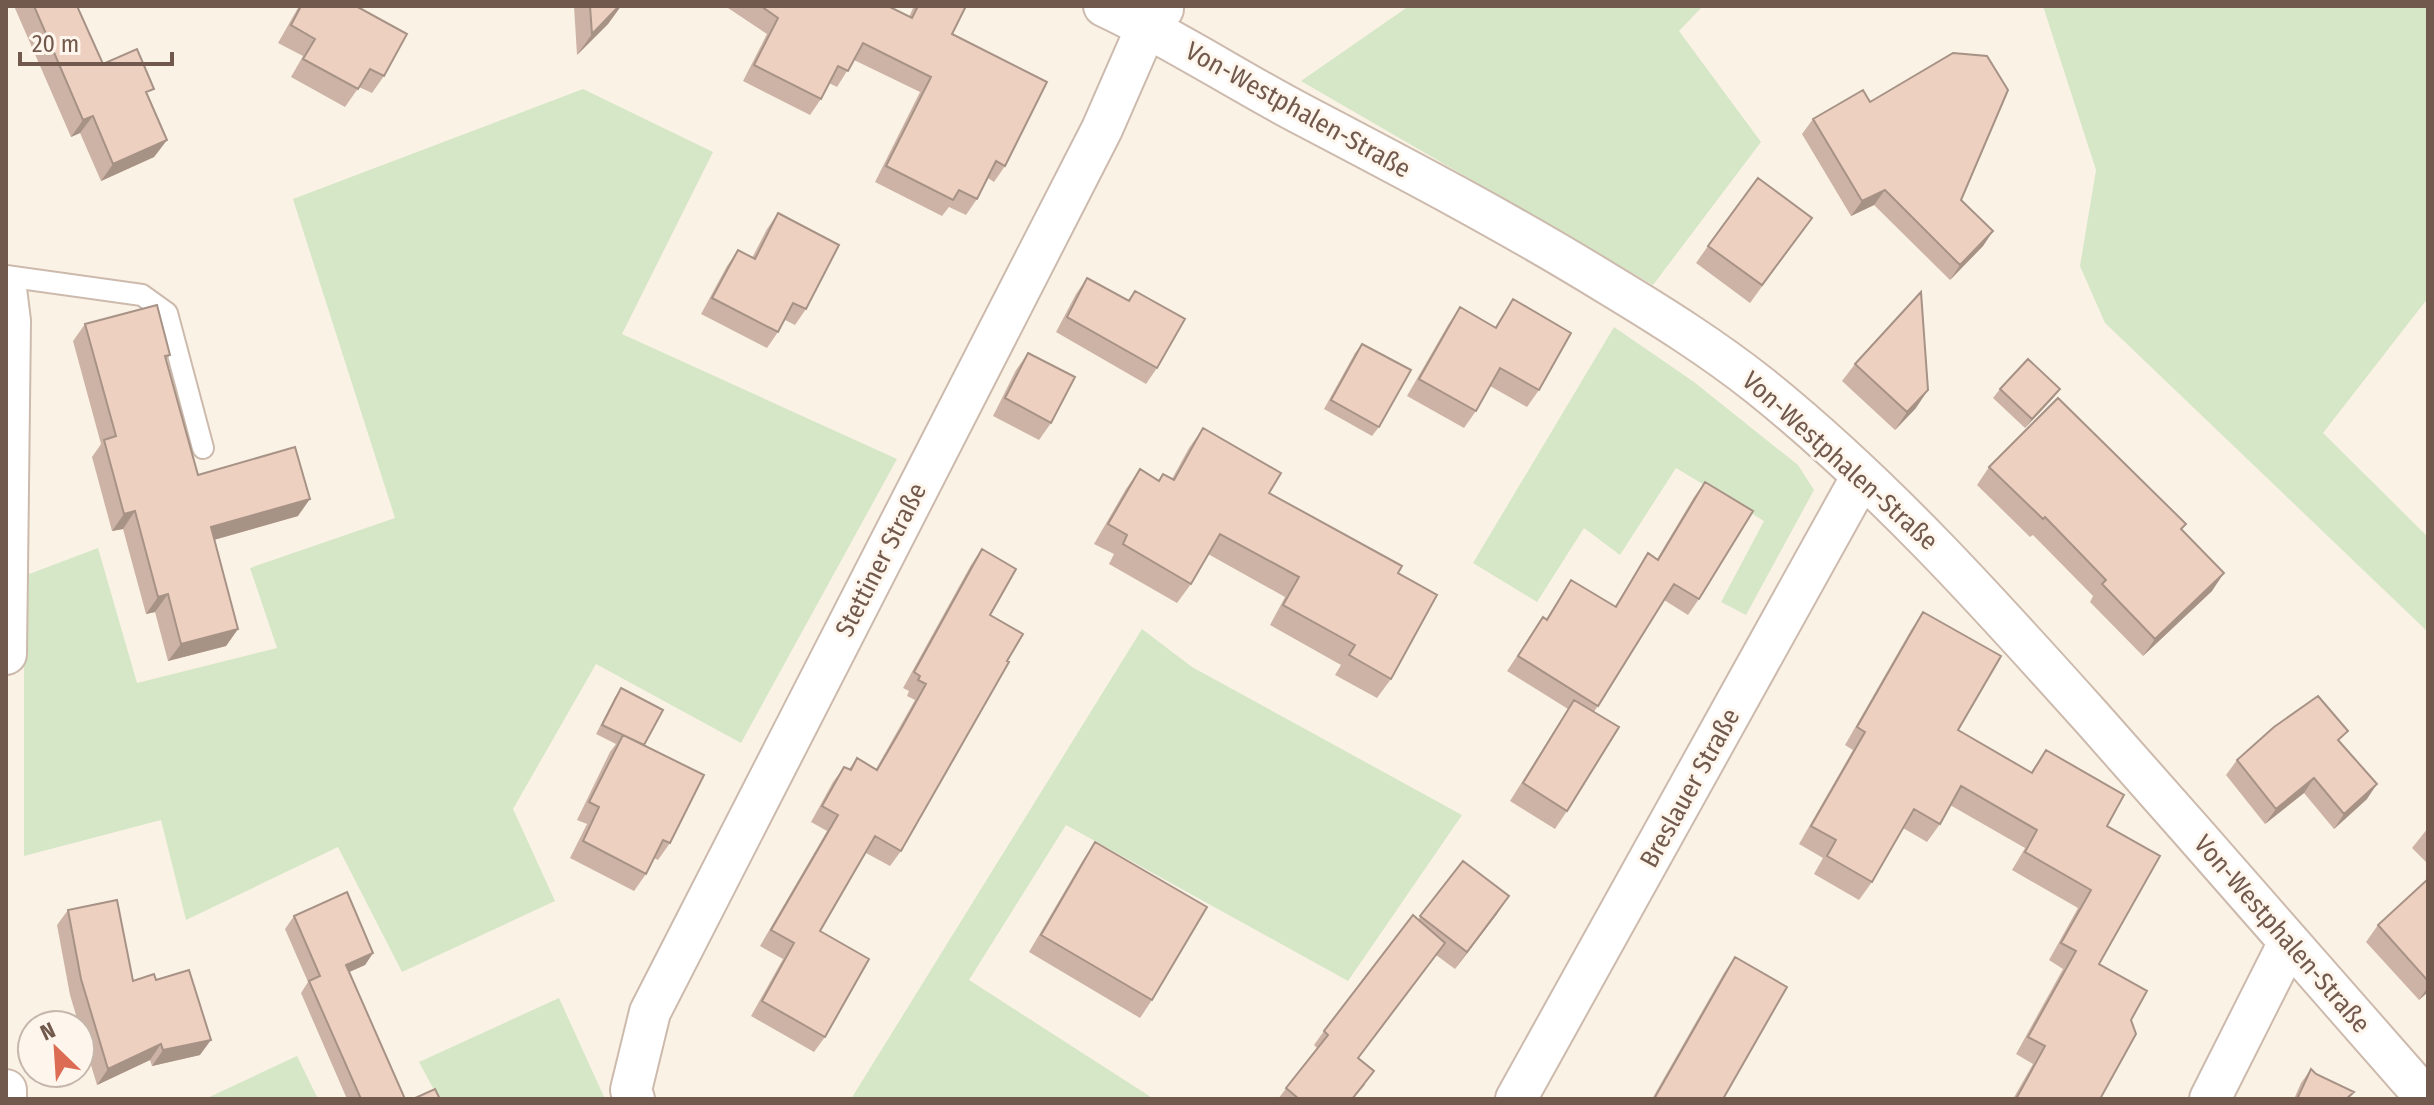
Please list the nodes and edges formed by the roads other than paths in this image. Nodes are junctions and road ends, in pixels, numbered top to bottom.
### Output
1 (1104, 6) edge
2 (1156, 16) edge
3 (6, 276) edge
4 (6, 289) edge
5 (203, 448) dead end
6 (1862, 476) junction
7 (6, 654) edge
8 (2289, 942) junction
9 (6, 1090) edge
10 (6, 1099) edge
11 (634, 1099) edge
12 (1516, 1099) edge
13 (2210, 1099) edge
14 (2427, 1099) edge

1 - 2 street, Von-Westphalen-Straße
2 - 6 street, Von-Westphalen-Straße
2 - 11 street, Stettiner Straße
3 - 5 lane
4 - 7 street
6 - 8 street, Von-Westphalen-Straße
6 - 12 street, Breslauer Straße
8 - 13 street
8 - 14 street, Von-Westphalen-Straße
9 - 10 street

